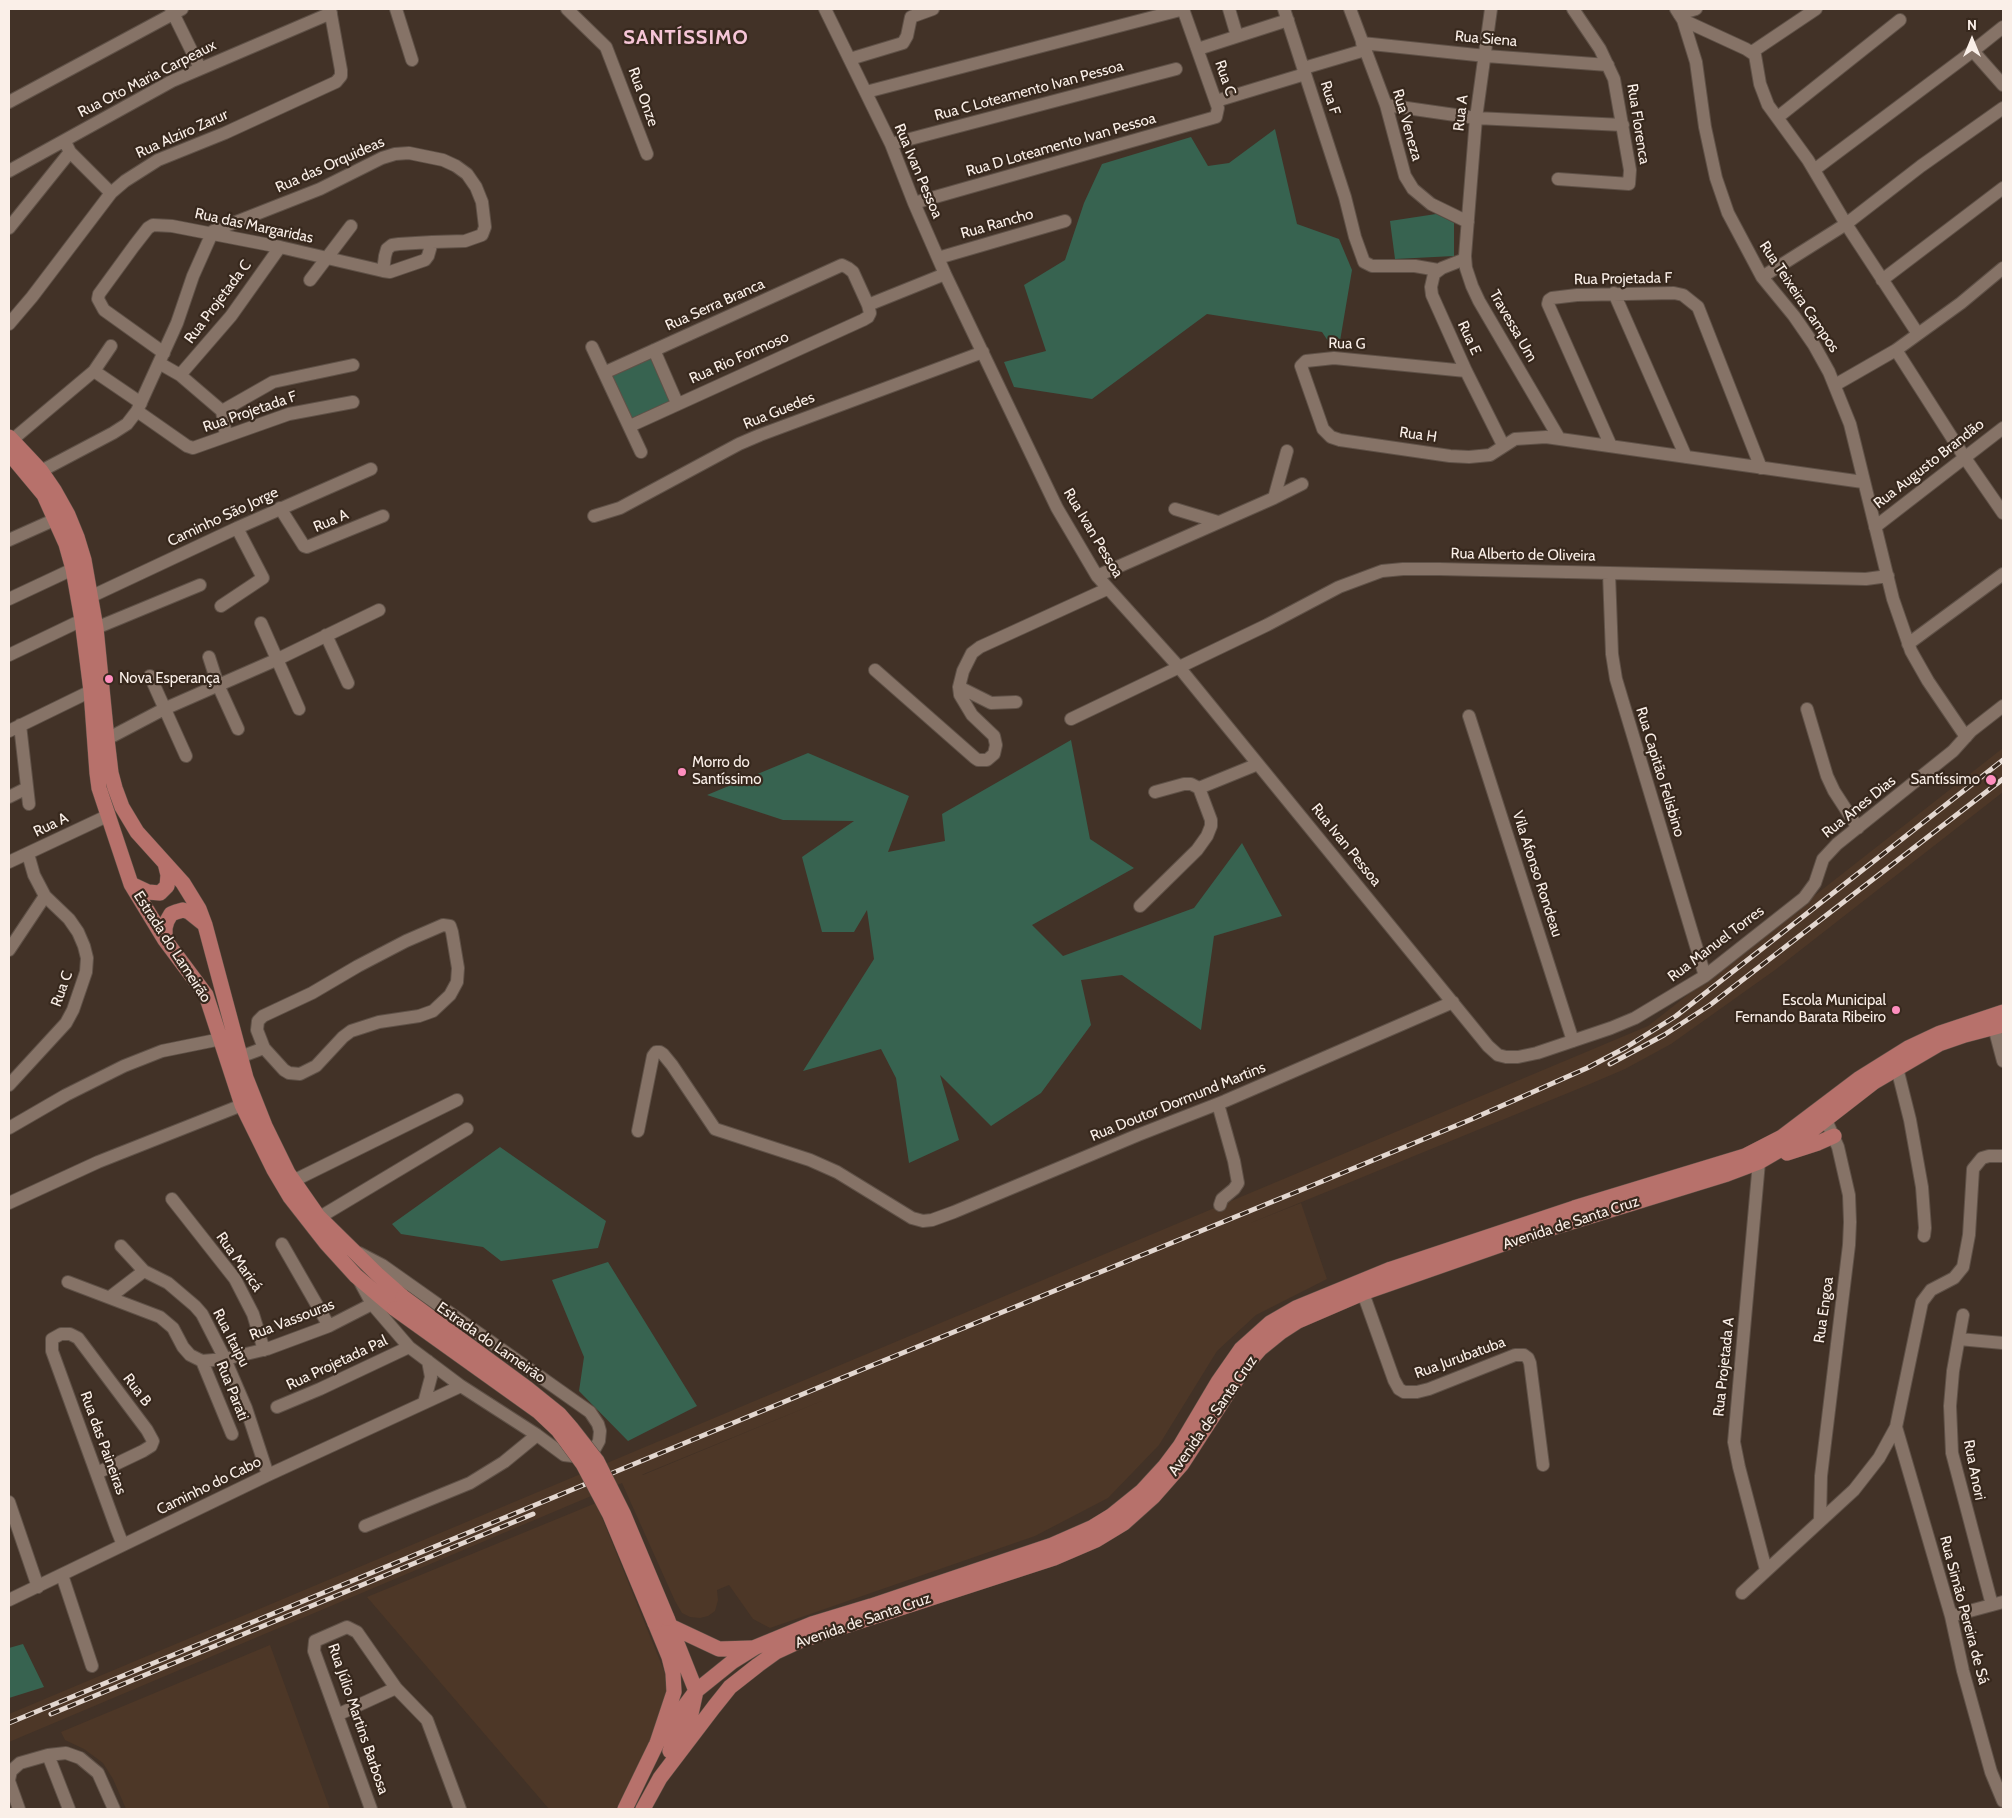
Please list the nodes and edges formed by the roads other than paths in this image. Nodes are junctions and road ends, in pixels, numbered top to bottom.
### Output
1 (396, 9) edge
2 (567, 9) edge
3 (825, 9) edge
4 (933, 9) edge
5 (1184, 9) edge
6 (1228, 9) edge
7 (1350, 9) edge
8 (1491, 9) edge
9 (1573, 9) edge
10 (1696, 9) edge
11 (1816, 9) edge
12 (175, 10) edge
13 (330, 11) edge
14 (1680, 14) edge
15 (1286, 15) edge
16 (1900, 20) dead end
17 (2003, 27) edge
18 (1237, 36) junction
19 (1363, 46) junction
20 (1198, 50) junction
21 (1973, 51) junction
22 (1752, 52) junction
23 (1486, 56) junction
24 (850, 59) junction
25 (412, 60) dead end
26 (1608, 65) junction
27 (200, 68) junction
28 (1176, 69) dead end
29 (1304, 71) junction
30 (2003, 85) edge
31 (866, 92) junction
32 (1216, 101) junction
33 (9, 102) edge
34 (1386, 105) junction
35 (2003, 108) edge
36 (1216, 117) joint
37 (1778, 117) junction
38 (1476, 118) junction
39 (1623, 125) junction
40 (64, 140) junction
41 (891, 144) junction
42 (70, 152) junction
43 (647, 154) dead end
44 (1814, 170) junction
45 (9, 172) edge
46 (1558, 179) dead end
47 (2003, 188) edge
48 (111, 193) junction
49 (914, 204) junction
50 (1065, 221) dead end
51 (1468, 222) junction
52 (1846, 224) junction
53 (351, 226) dead end
54 (9, 228) edge
55 (211, 234) junction
56 (432, 242) junction
57 (280, 247) junction
58 (328, 258) junction
59 (938, 258) junction
60 (1465, 259) junction
61 (2003, 268) edge
62 (1438, 270) junction
63 (383, 272) junction
64 (945, 274) junction
65 (1762, 277) junction
66 (310, 280) dead end
67 (1882, 280) junction
68 (1614, 293) junction
69 (868, 305) junction
70 (9, 324) edge
71 (1918, 334) junction
72 (111, 346) dead end
73 (592, 347) dead end
74 (654, 350) junction
75 (1896, 350) junction
76 (983, 352) junction
77 (162, 358) junction
78 (353, 365) dead end
79 (94, 371) junction
80 (1466, 371) junction
81 (606, 372) junction
82 (180, 376) junction
83 (1835, 385) junction
84 (353, 402) dead end
85 (677, 403) junction
86 (139, 407) junction
87 (222, 411) junction
88 (630, 426) junction
89 (2003, 428) edge
90 (1326, 434) joint
91 (226, 436) junction
92 (1559, 438) junction
93 (10, 443) edge
94 (1503, 445) junction
95 (1611, 446) junction
96 (1287, 451) dead end
97 (641, 452) dead end
98 (1686, 457) junction
99 (1965, 458) junction
100 (1760, 468) junction
101 (371, 469) dead end
102 (41, 471) junction
103 (1863, 482) junction
104 (1302, 484) dead end
105 (1274, 498) junction
106 (280, 508) junction
107 (1175, 509) dead end
108 (2003, 513) edge
109 (383, 516) dead end
110 (594, 516) dead end
111 (56, 519) junction
112 (1218, 522) junction
113 (1876, 527) junction
114 (237, 528) junction
115 (9, 540) edge
116 (73, 569) junction
117 (1609, 573) junction
118 (2003, 574) edge
119 (1097, 576) junction
120 (1888, 576) junction
121 (200, 585) dead end
122 (1107, 589) junction
123 (90, 597) junction
124 (9, 599) edge
125 (222, 606) dead end
126 (379, 610) dead end
127 (82, 620) junction
128 (261, 623) dead end
129 (96, 628) junction
130 (326, 635) junction
131 (1908, 644) junction
132 (9, 655) edge
133 (209, 657) dead end
134 (278, 659) junction
135 (1178, 666) junction
136 (875, 670) dead end
137 (150, 676) dead end
138 (348, 683) dead end
139 (218, 685) junction
140 (959, 687) junction
141 (91, 691) junction
142 (1016, 702) dead end
143 (2003, 706) edge
144 (299, 709) dead end
145 (1807, 709) dead end
146 (164, 710) junction
147 (1469, 716) dead end
148 (1071, 719) dead end
149 (14, 728) edge
150 (238, 729) dead end
151 (1966, 737) junction
152 (106, 739) junction
153 (186, 756) dead end
154 (1258, 764) junction
155 (27, 788) junction
156 (1199, 788) junction
157 (1154, 792) dead end
158 (9, 797) edge
159 (29, 804) dead end
160 (108, 816) junction
161 (1858, 828) junction
162 (28, 854) junction
163 (9, 862) edge
164 (165, 863) junction
165 (1815, 883) joint
166 (131, 884) junction
167 (45, 896) junction
168 (1140, 906) dead end
169 (205, 925) junction
170 (165, 940) junction
171 (9, 950) edge
172 (1705, 976) junction
173 (1453, 1002) junction
174 (2003, 1012) edge
175 (1999, 1026) edge
176 (221, 1039) junction
177 (1573, 1041) junction
178 (1488, 1046) joint
179 (264, 1048) junction
180 (240, 1057) junction
181 (2003, 1061) edge
182 (1897, 1068) junction
183 (9, 1085) edge
184 (457, 1100) dead end
185 (1218, 1104) junction
186 (242, 1105) junction
187 (1820, 1117) junction
188 (9, 1128) edge
189 (466, 1129) dead end
190 (638, 1131) dead end
191 (1834, 1136) junction
192 (2003, 1156) edge
193 (1765, 1160) junction
194 (293, 1181) junction
195 (172, 1199) dead end
196 (9, 1203) edge
197 (1220, 1205) dead end
198 (320, 1218) junction
199 (1924, 1236) dead end
200 (282, 1244) dead end
201 (121, 1246) dead end
202 (352, 1250) junction
203 (144, 1271) junction
204 (356, 1276) junction
205 (68, 1282) dead end
206 (1363, 1293) junction
207 (110, 1297) junction
208 (399, 1303) junction
209 (372, 1304) junction
210 (1963, 1315) dead end
211 (329, 1326) junction
212 (1959, 1339) junction
213 (2003, 1343) edge
214 (409, 1347) junction
215 (264, 1350) junction
216 (52, 1351) joint
217 (225, 1359) junction
218 (202, 1361) junction
219 (428, 1362) junction
220 (461, 1386) junction
221 (424, 1403) junction
222 (277, 1407) dead end
223 (1896, 1427) junction
224 (232, 1434) dead end
225 (537, 1435) junction
226 (1543, 1465) dead end
227 (96, 1473) junction
228 (268, 1475) junction
229 (9, 1502) edge
230 (1820, 1522) junction
231 (365, 1526) dead end
232 (123, 1545) junction
233 (1766, 1570) junction
234 (62, 1576) junction
235 (38, 1587) junction
236 (1742, 1593) dead end
237 (9, 1600) edge
238 (1997, 1604) edge
239 (1950, 1616) junction
240 (664, 1623) junction
241 (756, 1647) junction
242 (92, 1666) dead end
243 (396, 1688) junction
244 (696, 1692) junction
245 (337, 1715) junction
246 (657, 1743) junction
247 (48, 1755) junction
248 (660, 1778) junction
249 (9, 1781) edge
250 (2003, 1801) edge
251 (19, 1809) edge
252 (69, 1809) edge
253 (114, 1809) edge
254 (371, 1809) edge
255 (460, 1809) edge
256 (625, 1809) edge
257 (643, 1809) edge

1 - 25 street
2 - 43 street, Rua Onze
3 - 24 street, Rua Ivan Pessoa
4 - 24 street
5 - 20 street, Rua C
5 - 31 street
6 - 18 street
7 - 19 street, Rua Veneza
8 - 23 street, Rua A
9 - 26 street, Rua Florenca
10 - 14 street
11 - 22 street
12 - 27 street
12 - 33 street
13 - 27 street, Rua Oto Maria Carpeaux
13 - 48 street, Rua Alziro Zarur
14 - 22 street
14 - 65 street, Rua Teixeira Campos
15 - 18 street
15 - 29 street, Rua F
16 - 37 street
17 - 21 street
18 - 20 street
19 - 23 street, Rua Siena
19 - 29 street
19 - 34 street, Rua Veneza
20 - 32 street, Rua C
21 - 30 street
21 - 44 street
22 - 37 street
23 - 26 street, Rua Siena
23 - 38 street, Rua A
24 - 31 street, Rua Ivan Pessoa
26 - 39 street, Rua Florenca
27 - 40 street, Rua Oto Maria Carpeaux
28 - 41 street, Rua C Loteamento Ivan Pessoa
29 - 32 street
29 - 62 street, Rua F
31 - 41 street, Rua Ivan Pessoa
32 - 36 street, Rua C
34 - 38 street
34 - 51 street, Rua Veneza
35 - 52 street
36 - 49 street, Rua D Loteamento Ivan Pessoa
37 - 44 street
38 - 39 street
38 - 51 street, Rua A
39 - 46 street, Rua Florenca
40 - 42 street
40 - 45 street, Rua Oto Maria Carpeaux
41 - 49 street, Rua Ivan Pessoa
42 - 48 street
42 - 54 street
44 - 52 street
47 - 67 street
48 - 70 street, Rua Alziro Zarur
49 - 59 street, Rua Ivan Pessoa
50 - 59 street, Rua Rancho
51 - 60 street, Travessa Um
52 - 65 street
52 - 67 street
53 - 58 street
55 - 56 street, Rua das Orquideas
55 - 57 street, Rua das Margaridas
55 - 77 street
55 - 77 street, Rua das Margaridas
56 - 63 street
56 - 63 street, Rua das Orquideas
57 - 58 street, Rua das Margaridas
57 - 82 street, Rua Projetada C
58 - 63 street, Rua das Margaridas
58 - 66 street
59 - 64 street, Rua Ivan Pessoa
60 - 62 street
60 - 92 street, Travessa Um
61 - 71 street
62 - 80 street, Rua E
64 - 69 street
64 - 76 street, Rua Ivan Pessoa
65 - 83 street, Rua Teixeira Campos
67 - 71 street
68 - 95 street, Rua Projetada F
68 - 98 street
68 - 100 street, Rua Projetada F
69 - 74 street, Rua Serra Branca
69 - 85 street, Rua Rio Formoso
71 - 75 street
72 - 79 street
73 - 81 street
74 - 81 street, Rua Serra Branca
74 - 85 street
75 - 83 street
75 - 99 street
76 - 110 street, Rua Guedes
76 - 119 street, Rua Ivan Pessoa
77 - 82 street
77 - 86 street
78 - 87 street
79 - 86 street
79 - 93 street
80 - 90 street, Rua G
80 - 94 street, Rua E
81 - 88 street
82 - 87 street
83 - 103 street, Rua Teixeira Campos
84 - 91 street, Rua Projetada F
85 - 88 street, Rua Rio Formoso
86 - 91 street, Rua Projetada F
86 - 102 street
87 - 91 street
88 - 97 street
89 - 99 street, Rua Augusto Brandão
90 - 94 street, Rua H
92 - 94 street, Rua H
92 - 95 street, Rua H
93 - 102 main road, Estrada do Lameirão
93 - 111 main road, Estrada do Lameirão
95 - 98 street, Rua H
96 - 105 street
98 - 100 street, Rua H
99 - 108 street
99 - 113 street, Rua Augusto Brandão
100 - 103 street, Rua H
101 - 106 street, Caminho São Jorge
102 - 123 main road, Estrada do Lameirão
103 - 113 street, Rua Teixeira Campos
104 - 105 street
105 - 112 street
106 - 109 street, Rua A
106 - 114 street, Caminho São Jorge
107 - 112 street
111 - 115 street
111 - 116 main road, Estrada do Lameirão
112 - 119 street
113 - 120 street, Rua Teixeira Campos
114 - 123 street, Caminho São Jorge
114 - 125 street
116 - 124 street
116 - 127 main road, Estrada do Lameirão
117 - 120 street, Rua Alberto de Oliveira
117 - 135 street, Rua Alberto de Oliveira
117 - 172 street, Rua Capitão Felisbino
118 - 131 street
119 - 122 street, Rua Ivan Pessoa
120 - 131 street, Rua Teixeira Campos
121 - 129 street
122 - 135 street, Rua Ivan Pessoa
122 - 140 street
123 - 129 main road, Estrada do Lameirão
126 - 130 street
127 - 132 street
127 - 141 main road, Estrada do Lameirão
128 - 134 street
129 - 152 main road, Estrada do Lameirão
130 - 134 street
130 - 138 street
131 - 151 street, Rua Teixeira Campos
133 - 139 street
134 - 139 street
134 - 144 street
135 - 148 street, Rua Alberto de Oliveira
135 - 154 street, Rua Ivan Pessoa
136 - 140 street
137 - 146 street
139 - 146 street
139 - 150 street
140 - 142 street
141 - 149 street
141 - 160 main road, Estrada do Lameirão
143 - 151 street, Rua Anes Dias
145 - 161 street
146 - 152 street
146 - 153 street
147 - 177 street, Vila Afonso Rondeau
149 - 155 street
151 - 161 street, Rua Anes Dias
152 - 164 main road, Estrada do Lameirão
154 - 156 street
154 - 173 street, Rua Ivan Pessoa
155 - 158 street
155 - 159 street
156 - 157 street
156 - 168 street
160 - 162 street, Rua A
160 - 166 main road, Estrada do Lameirão
161 - 165 street, Rua Anes Dias
162 - 163 street, Rua A
162 - 167 street
164 - 166 main road
164 - 169 main road, Estrada do Lameirão
165 - 172 street, Rua Manuel Torres
166 - 170 main road, Estrada do Lameirão
167 - 171 street
167 - 183 street, Rua C
169 - 170 main road
169 - 180 main road, Estrada do Lameirão
170 - 176 main road, Estrada do Lameirão
172 - 177 street, Rua Manuel Torres
173 - 178 street, Rua Ivan Pessoa
173 - 185 street, Rua Doutor Dormund Martins
174 - 187 main road, Avenida de Santa Cruz
175 - 181 street
175 - 182 main road, Avenida de Santa Cruz
176 - 186 main road, Estrada do Lameirão
176 - 188 street
177 - 178 street, Rua Manuel Torres
179 - 179 street
179 - 180 street
180 - 194 main road, Estrada do Lameirão
182 - 187 main road, Avenida de Santa Cruz
182 - 199 street
184 - 194 street
185 - 190 street, Rua Doutor Dormund Martins
185 - 197 street
186 - 196 street
186 - 204 main road, Estrada do Lameirão
187 - 191 street, Rua Engoa
187 - 193 main road, Avenida de Santa Cruz
187 - 241 main road, Avenida de Santa Cruz
189 - 198 street
191 - 193 main road
191 - 230 street, Rua Engoa
192 - 223 street
193 - 206 main road, Avenida de Santa Cruz
193 - 233 street, Rua Projetada A
194 - 198 main road, Estrada do Lameirão
195 - 215 street, Rua Maricá
198 - 202 main road, Estrada do Lameirão
200 - 211 street
201 - 203 street, Rua Itaipu
202 - 208 main road, Estrada do Lameirão
202 - 225 street, Estrada do Lameirão
203 - 207 street
203 - 217 street, Rua Itaipu
204 - 208 main road, Estrada do Lameirão
204 - 209 street, Estrada do Lameirão
205 - 207 street
206 - 226 street, Rua Jurubatuba
206 - 248 main road, Avenida de Santa Cruz
207 - 218 street
208 - 240 main road, Estrada do Lameirão, bridge
209 - 211 street, Rua Vassouras
209 - 214 street, Estrada do Lameirão
210 - 212 street, Rua Anori
211 - 215 street, Rua Vassouras
212 - 213 street
212 - 238 street, Rua Anori
214 - 219 street, Estrada do Lameirão
214 - 222 street, Rua Projetada Pal
215 - 217 street, Rua Vassouras
216 - 227 street, Rua das Paineiras
216 - 227 street, Rua B
217 - 218 street, Rua Vassouras
217 - 228 street, Rua Itaipu
218 - 224 street, Rua Parati
219 - 220 street, Estrada do Lameirão
219 - 221 street
220 - 221 street, Caminho do Cabo
220 - 225 street, Estrada do Lameirão
221 - 228 street, Caminho do Cabo
223 - 230 street
223 - 239 street, Rua Simão Pereira de Sá
225 - 231 street
227 - 232 street, Rua das Paineiras
228 - 232 street, Caminho do Cabo
229 - 235 street
230 - 233 street
232 - 234 street, Caminho do Cabo
233 - 236 street
234 - 235 street, Caminho do Cabo
234 - 242 street
235 - 237 street, Caminho do Cabo
238 - 239 street
239 - 250 street, Rua Simão Pereira de Sá
240 - 241 main road
240 - 244 main road, Estrada do Lameirão
240 - 246 main road, Estrada do Lameirão
241 - 244 main road, Avenida de Santa Cruz
243 - 245 street
243 - 245 street, Rua Júlio Martins Barbosa
243 - 255 street
244 - 246 main road, Avenida de Santa Cruz
244 - 248 main road
245 - 254 street, Rua Júlio Martins Barbosa
246 - 256 main road
247 - 249 street
247 - 252 street
247 - 253 street
248 - 257 main road, Avenida de Santa Cruz
249 - 251 street

